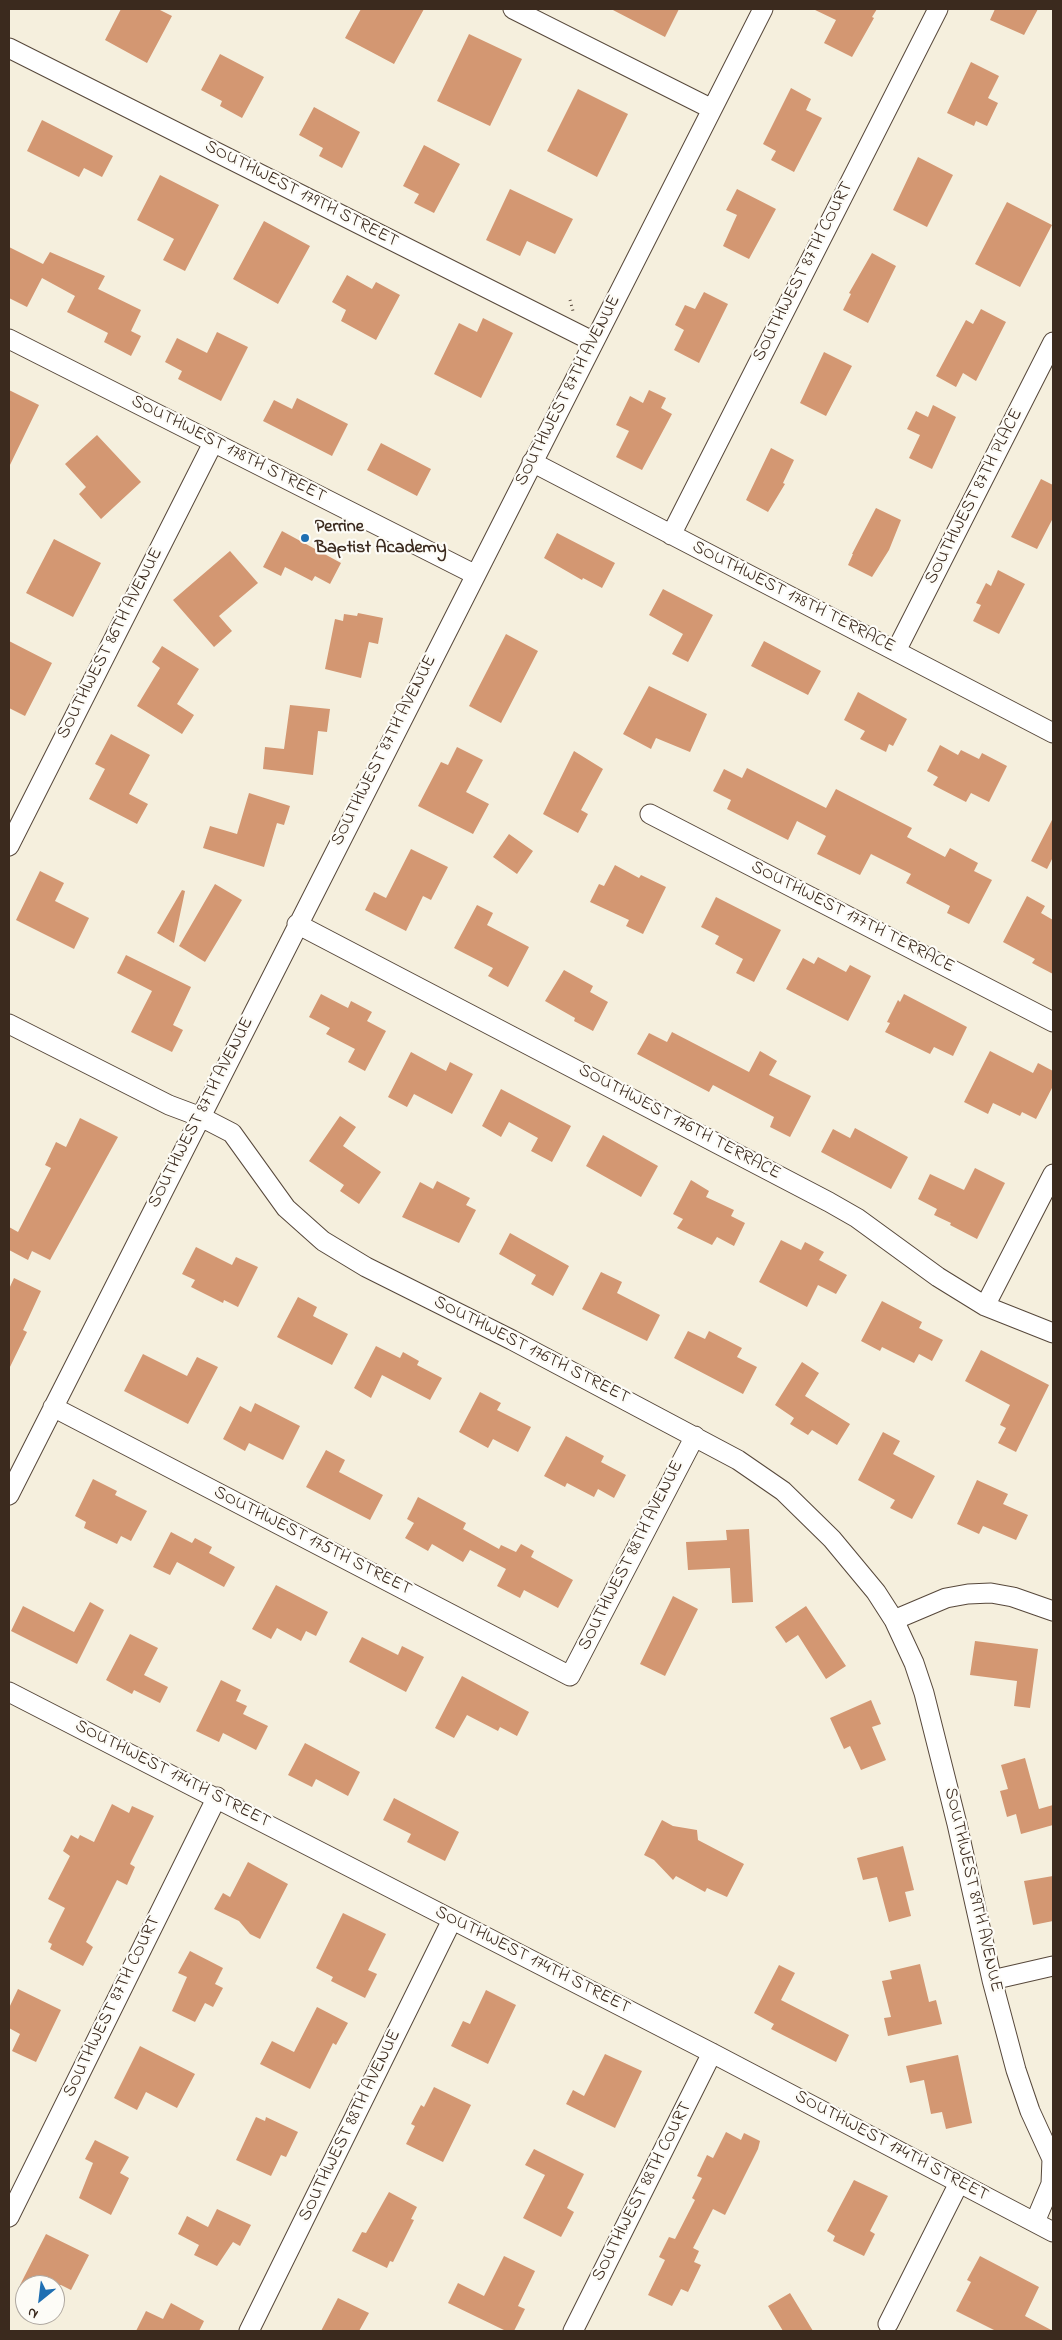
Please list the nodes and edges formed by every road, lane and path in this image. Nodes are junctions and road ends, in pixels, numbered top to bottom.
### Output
1 (513, 9) edge
2 (763, 9) edge
3 (938, 9) edge
4 (9, 48) edge
5 (712, 109) junction
6 (9, 339) edge
7 (594, 342) junction
8 (1053, 342) edge
9 (213, 443) junction
10 (532, 462) junction
11 (671, 535) junction
12 (474, 574) junction
13 (896, 651) junction
14 (1053, 733) edge
15 (650, 814) dead end
16 (9, 846) edge
17 (297, 924) junction
18 (1053, 1022) edge
19 (9, 1024) edge
20 (201, 1117) junction
21 (1053, 1174) edge
22 (985, 1306) junction
23 (1053, 1334) edge
24 (53, 1408) junction
25 (695, 1436) junction
26 (9, 1495) edge
27 (1053, 1611) edge
28 (894, 1620) junction
29 (570, 1676) joint
30 (9, 1692) edge
31 (217, 1797) junction
32 (452, 1920) junction
33 (1053, 1966) edge
34 (992, 1980) junction
35 (712, 2053) junction
36 (1052, 2159) edge
37 (959, 2183) junction
38 (9, 2217) edge
39 (1036, 2222) junction
40 (1053, 2232) edge
41 (888, 2324) dead end
42 (249, 2331) edge
43 (573, 2331) edge

1 - 5 street
2 - 5 street, SOUTHWEST 87TH AVENUE
3 - 11 street, SOUTHWEST 87TH COURT
4 - 7 street, SOUTHWEST 179TH STREET
5 - 7 street, SOUTHWEST 87TH AVENUE
6 - 9 street, SOUTHWEST 178TH STREET
7 - 10 street, SOUTHWEST 87TH AVENUE
8 - 13 street, SOUTHWEST 87TH PLACE
9 - 12 street, SOUTHWEST 178TH STREET
9 - 16 street, SOUTHWEST 86TH AVENUE
10 - 11 street, SOUTHWEST 178TH TERRACE
10 - 12 street, SOUTHWEST 87TH AVENUE
11 - 13 street, SOUTHWEST 178TH TERRACE
12 - 17 street, SOUTHWEST 87TH AVENUE
13 - 14 street, SOUTHWEST 178TH TERRACE
15 - 18 street, SOUTHWEST 177TH TERRACE
17 - 20 street, SOUTHWEST 87TH AVENUE
17 - 22 street, SOUTHWEST 176TH TERRACE
19 - 20 street, SOUTHWEST 176TH STREET
20 - 24 street, SOUTHWEST 87TH AVENUE
20 - 25 street, SOUTHWEST 176TH STREET
21 - 22 street
22 - 23 street, SOUTHWEST 176TH TERRACE
24 - 26 street, SOUTHWEST 87TH AVENUE
24 - 29 street, SOUTHWEST 175TH STREET
25 - 28 street, SOUTHWEST 176TH STREET
25 - 29 street, SOUTHWEST 88TH AVENUE
27 - 28 street
28 - 34 street, SOUTHWEST 89TH AVENUE
30 - 31 street, SOUTHWEST 174TH STREET
31 - 32 street, SOUTHWEST 174TH STREET
31 - 38 street, SOUTHWEST 87TH COURT
32 - 35 street, SOUTHWEST 174TH STREET
32 - 42 street, SOUTHWEST 88TH AVENUE
33 - 34 street
34 - 36 street, SOUTHWEST 89TH AVENUE
35 - 37 street, SOUTHWEST 174TH STREET
35 - 43 street, SOUTHWEST 88TH COURT
36 - 39 street, SOUTHWEST 89TH AVENUE
37 - 39 street, SOUTHWEST 174TH STREET
37 - 41 street
39 - 40 street, SOUTHWEST 174TH STREET

